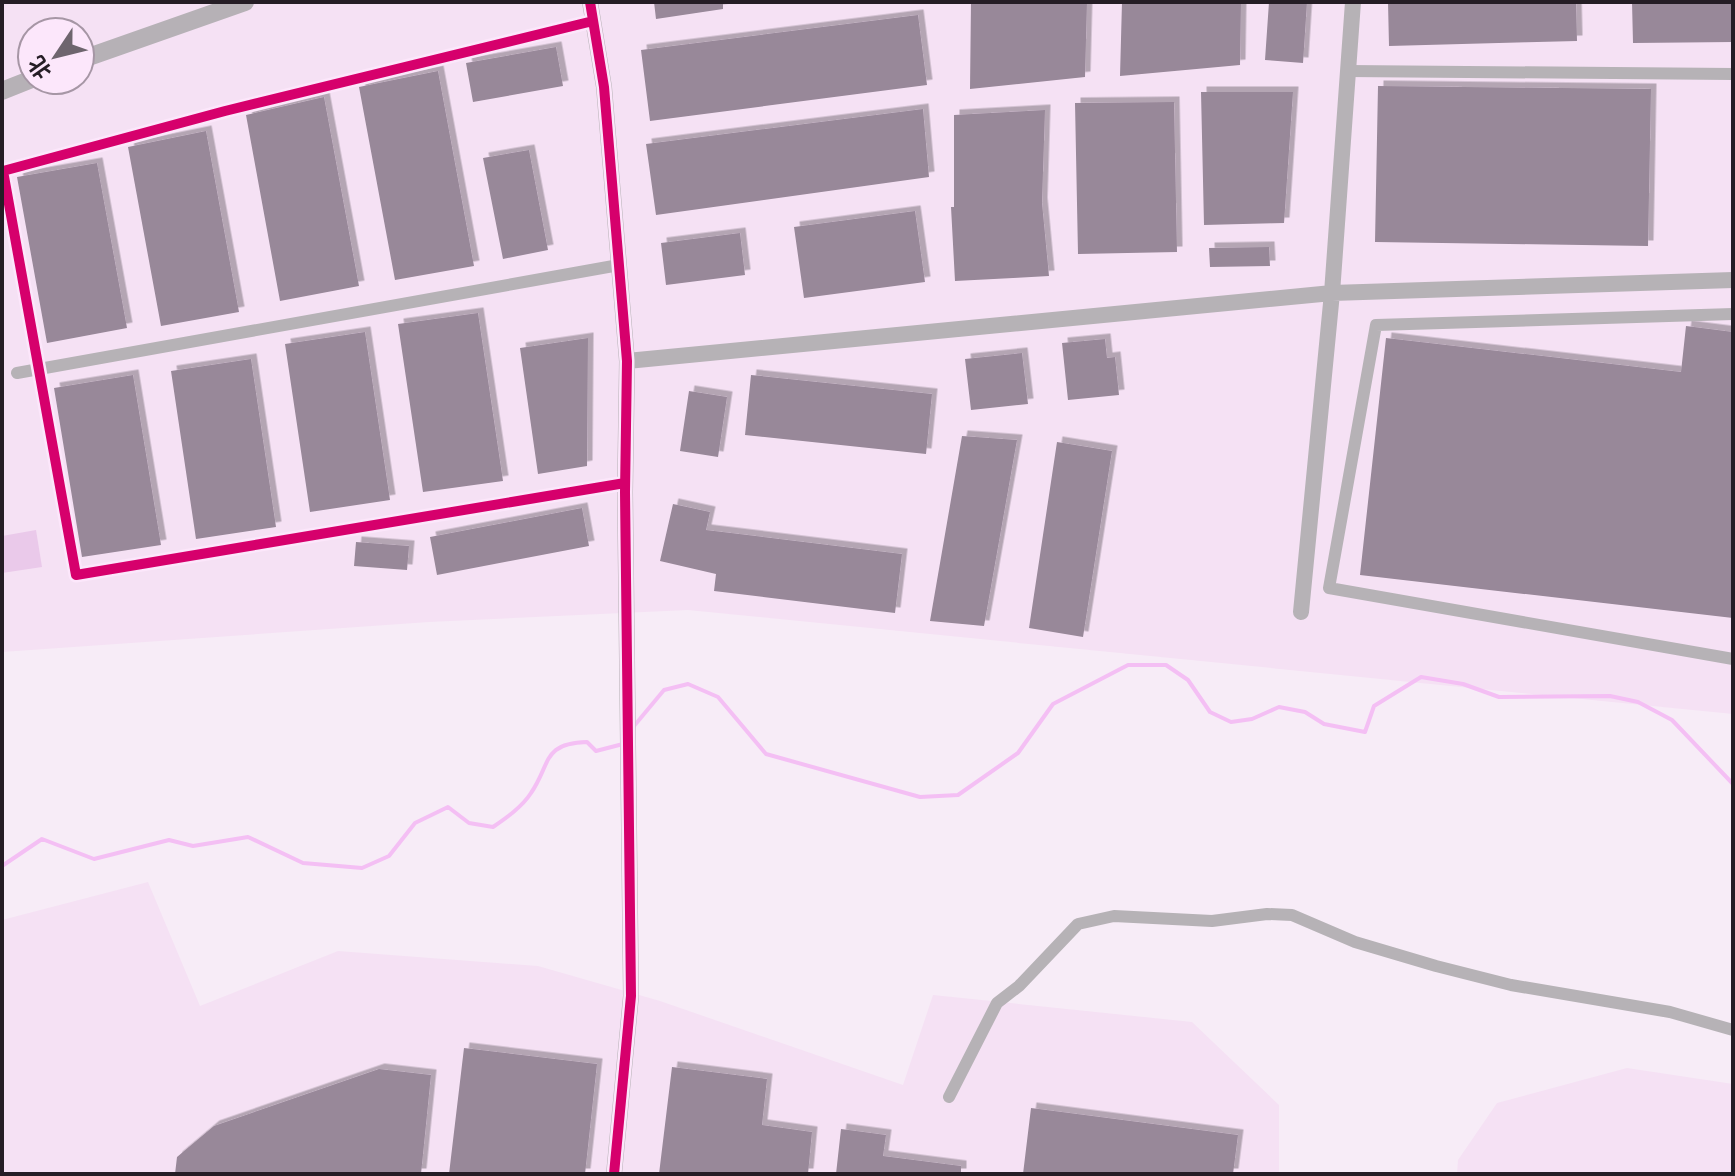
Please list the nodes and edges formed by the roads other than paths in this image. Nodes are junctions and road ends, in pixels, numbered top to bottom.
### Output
1 (211, 2) edge
2 (245, 2) edge
3 (590, 2) edge
4 (1353, 2) edge
5 (593, 21) junction
6 (96, 42) edge
7 (96, 54) edge
8 (1348, 71) junction
9 (1733, 74) edge
10 (619, 265) junction
11 (1733, 280) edge
12 (1332, 293) junction
13 (1733, 314) edge
14 (627, 361) junction
15 (38, 369) junction
16 (17, 373) dead end
17 (625, 483) junction
18 (1301, 612) dead end
19 (1733, 659) edge
20 (1733, 1030) edge
21 (949, 1097) dead end
22 (614, 1174) edge

1 - 6 main road
2 - 7 main road
3 - 5 street
4 - 8 street
5 - 10 street
5 - 15 street
8 - 9 street
8 - 12 street
10 - 14 street
10 - 15 street
11 - 12 street
12 - 14 street
12 - 18 street
13 - 19 street
14 - 17 street
15 - 16 street
15 - 17 street
17 - 22 street
20 - 21 street

